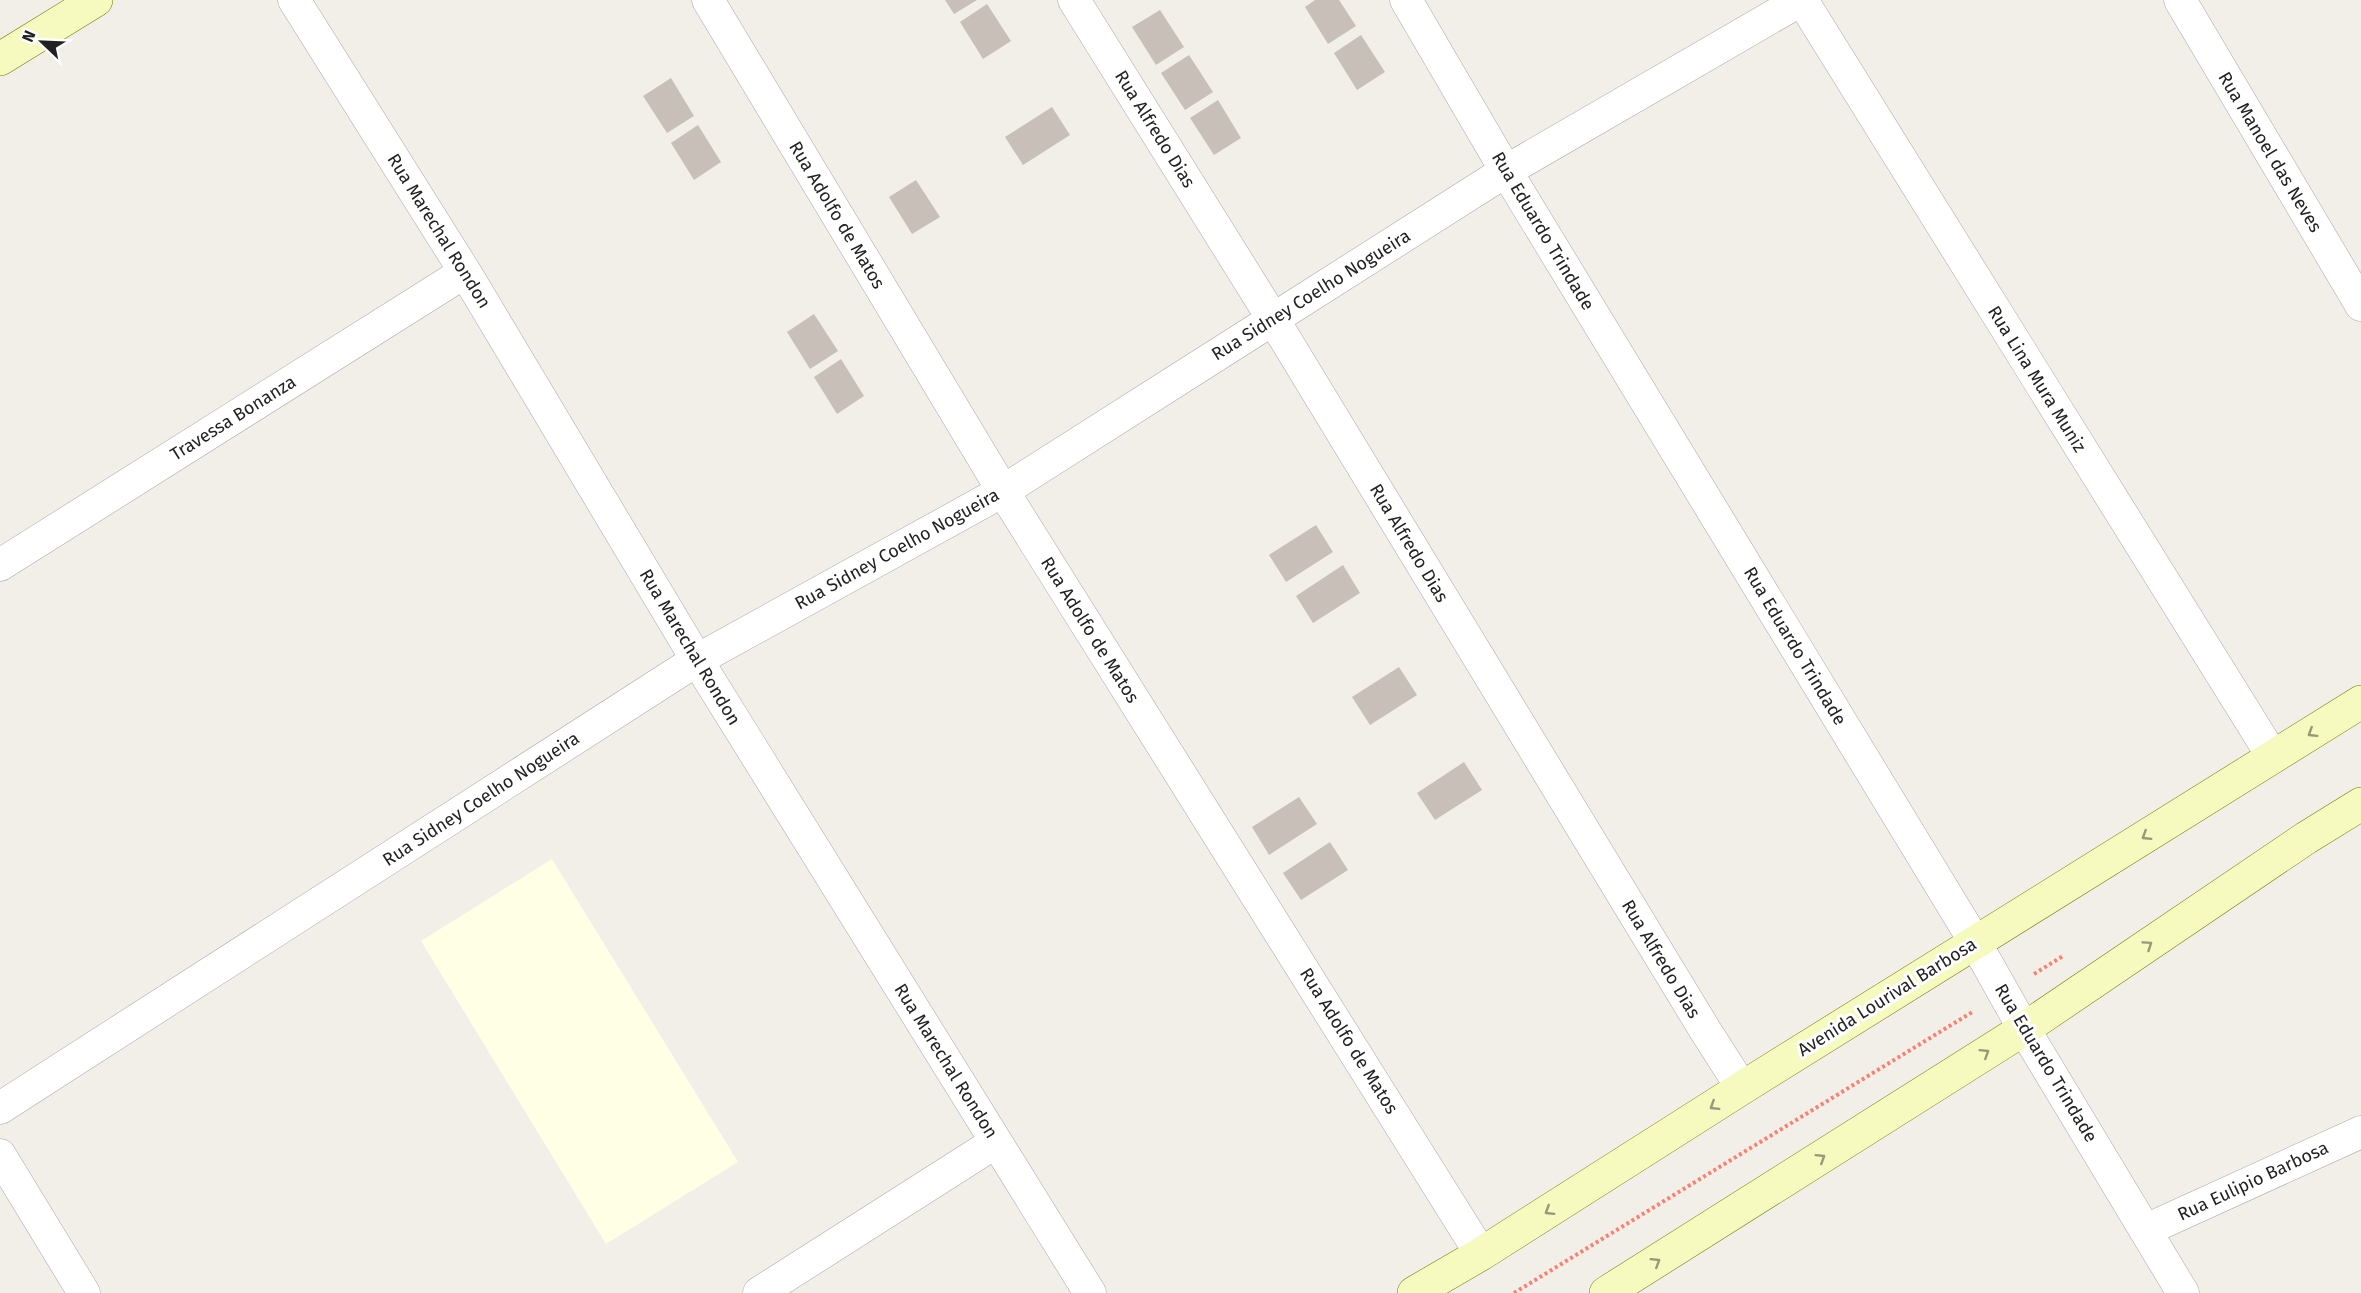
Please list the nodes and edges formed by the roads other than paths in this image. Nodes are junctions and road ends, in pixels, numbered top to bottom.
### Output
1 (96, 0) edge
2 (294, 0) edge
3 (708, 0) edge
4 (1074, 0) edge
5 (1406, 0) edge
6 (1801, 0) edge
7 (2180, 0) edge
8 (0, 59) edge
9 (1506, 171) junction
10 (465, 272) junction
11 (2361, 305) edge
12 (1273, 319) junction
13 (1003, 490) junction
14 (0, 565) edge
15 (697, 660) junction
16 (2361, 702) edge
17 (2273, 758) junction
18 (2361, 804) edge
19 (1975, 942) junction
20 (2024, 1029) junction
21 (1742, 1088) junction
22 (0, 1108) edge
23 (2361, 1132) edge
24 (996, 1142) junction
25 (0, 1155) edge
26 (2146, 1230) junction
27 (1481, 1254) junction
28 (84, 1293) edge
29 (759, 1293) edge
30 (1090, 1293) edge
31 (1414, 1293) edge
32 (1606, 1293) edge
33 (2183, 1293) edge

1 - 8 street
2 - 10 street, Rua Marechal Rondon
3 - 13 street, Rua Adolfo de Matos
4 - 12 street, Rua Alfredo Dias
5 - 9 street, Rua Eduardo Trindade
6 - 9 street, Rua Sidney Coelho Nogueira
6 - 17 street, Rua Lina Mura Muniz
7 - 11 street, Rua Manoel das Neves
9 - 12 street, Rua Sidney Coelho Nogueira
9 - 19 street, Rua Eduardo Trindade
10 - 14 street, Travessa Bonanza
10 - 15 street, Rua Marechal Rondon
12 - 13 street, Rua Sidney Coelho Nogueira
12 - 21 street, Rua Alfredo Dias
13 - 15 street, Rua Sidney Coelho Nogueira
13 - 27 street, Rua Adolfo de Matos
15 - 22 street, Rua Sidney Coelho Nogueira
15 - 24 street, Rua Marechal Rondon
16 -> 17 street, Avenida Lourival Barbosa
17 -> 19 street, Avenida Lourival Barbosa
20 -> 18 street
19 - 20 street, Rua Eduardo Trindade
19 - 21 street, Avenida Lourival Barbosa
20 - 26 street, Rua Eduardo Trindade
32 -> 20 street
21 -> 27 street, Avenida Lourival Barbosa
23 - 26 street, Rua Eulipio Barbosa
24 - 29 street
24 - 30 street, Rua Marechal Rondon
25 - 28 street
26 - 33 street, Rua Eduardo Trindade
27 - 31 street, Avenida Lourival Barbosa

